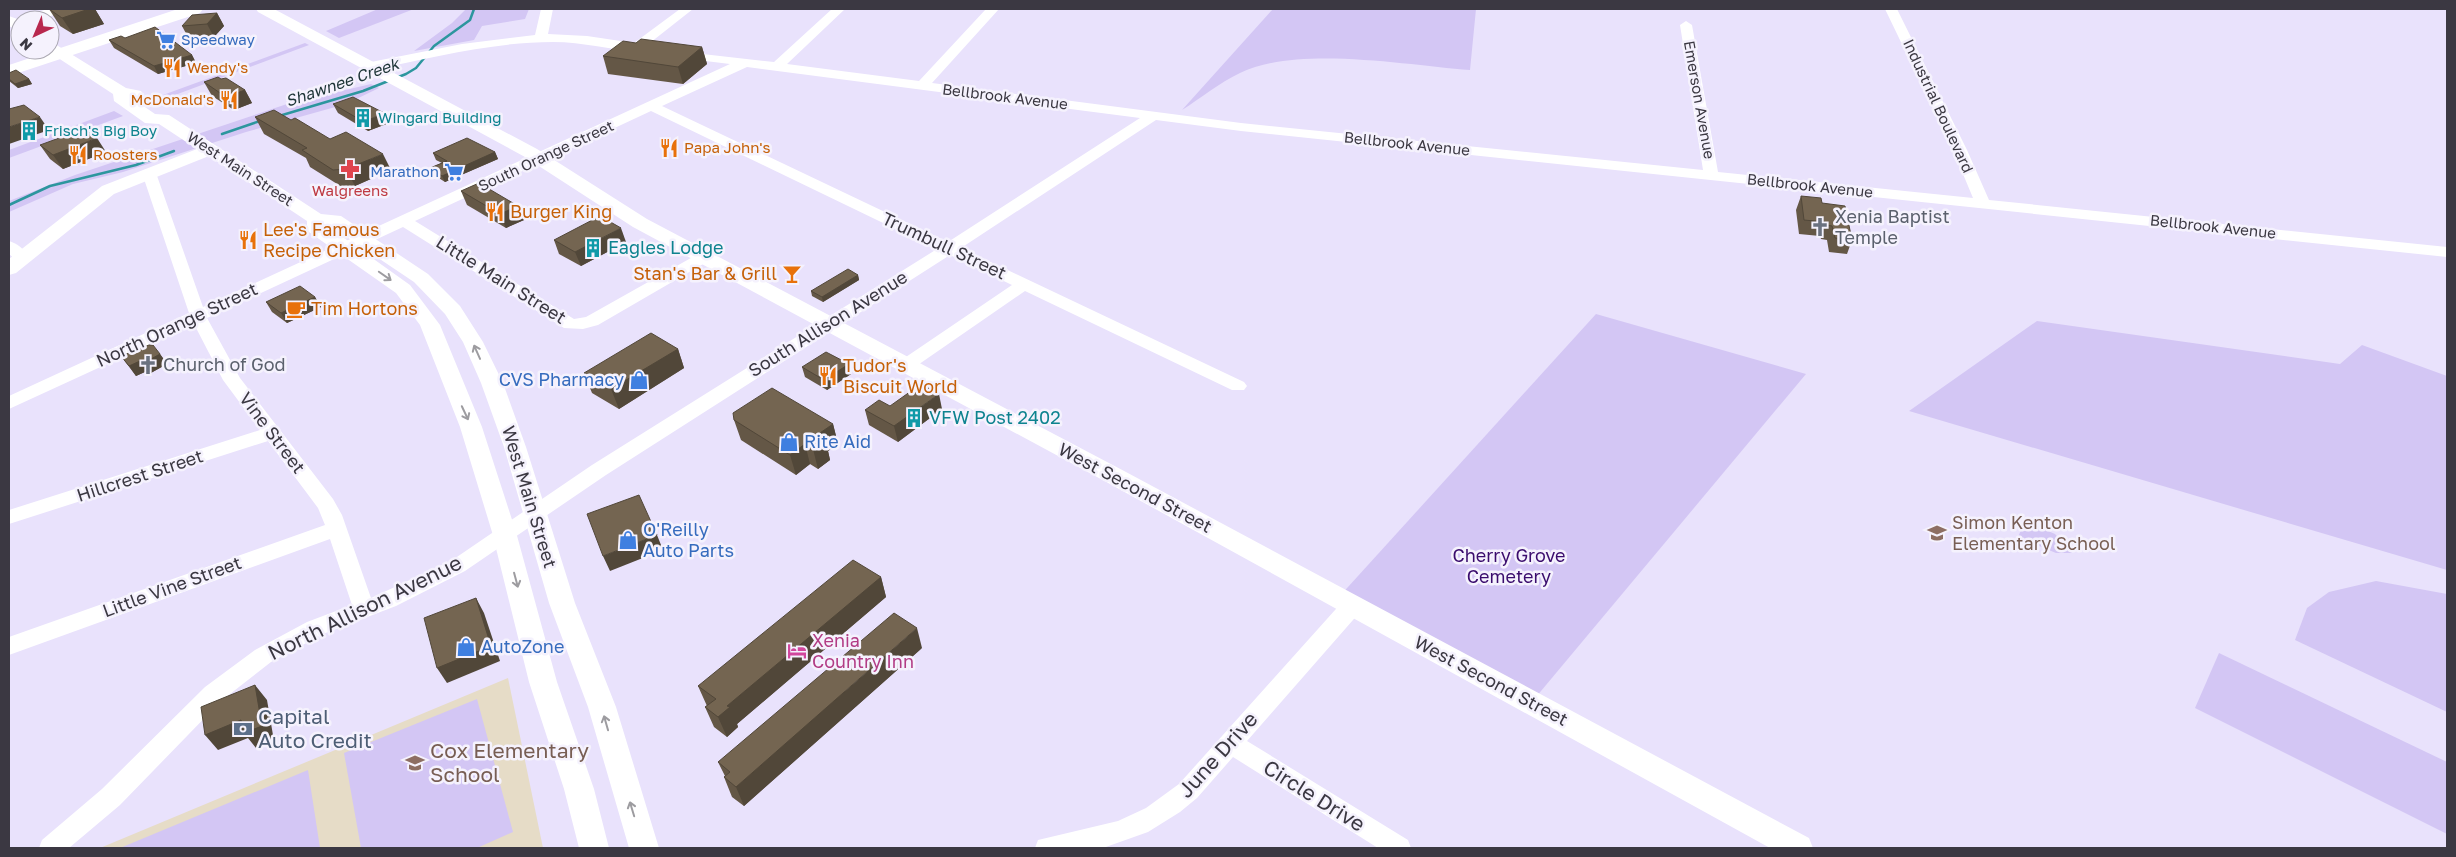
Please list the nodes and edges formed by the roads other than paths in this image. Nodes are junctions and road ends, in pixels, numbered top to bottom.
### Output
1 (194, 9) edge
2 (264, 9) edge
3 (547, 9) edge
4 (687, 9) edge
5 (840, 9) edge
6 (993, 9) edge
7 (1891, 9) edge
8 (1686, 25) dead end
9 (541, 38) junction
10 (636, 48) junction
11 (60, 49) edge
12 (654, 50) edge
13 (671, 52) edge
14 (60, 53) edge
15 (34, 60) edge
16 (746, 62) junction
17 (370, 66) junction
18 (777, 66) junction
19 (9, 71) edge
20 (922, 86) junction
21 (651, 106) junction
22 (1153, 116) junction
23 (210, 150) junction
24 (541, 158) junction
25 (149, 173) junction
26 (1712, 176) junction
27 (1983, 204) junction
28 (404, 221) junction
29 (354, 244) junction
30 (949, 248) junction
31 (2447, 252) edge
32 (704, 257) junction
33 (13, 258) edge
34 (1024, 284) junction
35 (198, 316) junction
36 (827, 324) junction
37 (906, 365) junction
38 (1238, 386) dead end
39 (9, 403) edge
40 (271, 433) junction
41 (534, 513) junction
42 (9, 517) edge
43 (336, 529) junction
44 (504, 532) junction
45 (1352, 606) junction
46 (364, 609) junction
47 (9, 646) edge
48 (1230, 743) junction
49 (51, 848) edge
50 (594, 848) edge
51 (644, 848) edge
52 (1047, 848) edge
53 (1399, 848) edge
54 (1798, 848) edge

1 - 11 highway
2 - 17 main road, West Second Street
3 - 9 street
4 - 10 street
5 - 18 street
6 - 20 street
7 - 27 street, Industrial Boulevard
8 - 26 street, Emerson Avenue
9 - 10 street
9 - 17 street
10 - 12 street
13 - 16 street, Bellbrook Avenue
14 - 23 main road, West Main Street
15 - 19 highway
16 - 18 street, Bellbrook Avenue
16 - 21 street, South Orange Street
17 - 24 main road, West Second Street
18 - 20 street, Bellbrook Avenue
20 - 22 street, Bellbrook Avenue
21 - 24 street, South Orange Street
21 - 30 street, Trumbull Street
22 - 26 street, Bellbrook Avenue
22 - 30 street, South Allison Avenue
23 - 25 main road
23 - 29 main road, West Main Street
24 - 28 street, South Orange Street
24 - 32 main road, West Second Street
25 - 33 main road
25 - 35 street, Vine Street
26 - 27 street, Bellbrook Avenue
27 - 31 street, Bellbrook Avenue
28 - 29 street, South Orange Street
28 - 32 street, Little Main Street
29 - 35 street, North Orange Street
41 -> 29 main road, West Main Street
29 -> 44 main road, West Main Street
30 - 34 street, Trumbull Street
30 - 36 street, South Allison Avenue
32 - 36 main road, West Second Street
34 - 37 street
34 - 38 street, Trumbull Street
35 - 39 street, North Orange Street
35 - 40 street, Vine Street
36 - 37 main road, West Second Street
36 - 41 street, South Allison Avenue
37 - 45 main road, West Second Street
40 - 42 street, Hillcrest Street
40 - 43 street, Vine Street
41 - 44 street, South Allison Avenue
51 -> 41 main road, West Main Street
43 - 46 street, Vine Street
43 - 47 street, Little Vine Street
44 - 46 street, North Allison Avenue
44 -> 50 main road, West Main Street
45 - 48 street, June Drive
45 - 54 main road, West Second Street
46 - 49 street, North Allison Avenue
48 - 52 street, June Drive
48 - 53 street, Circle Drive

